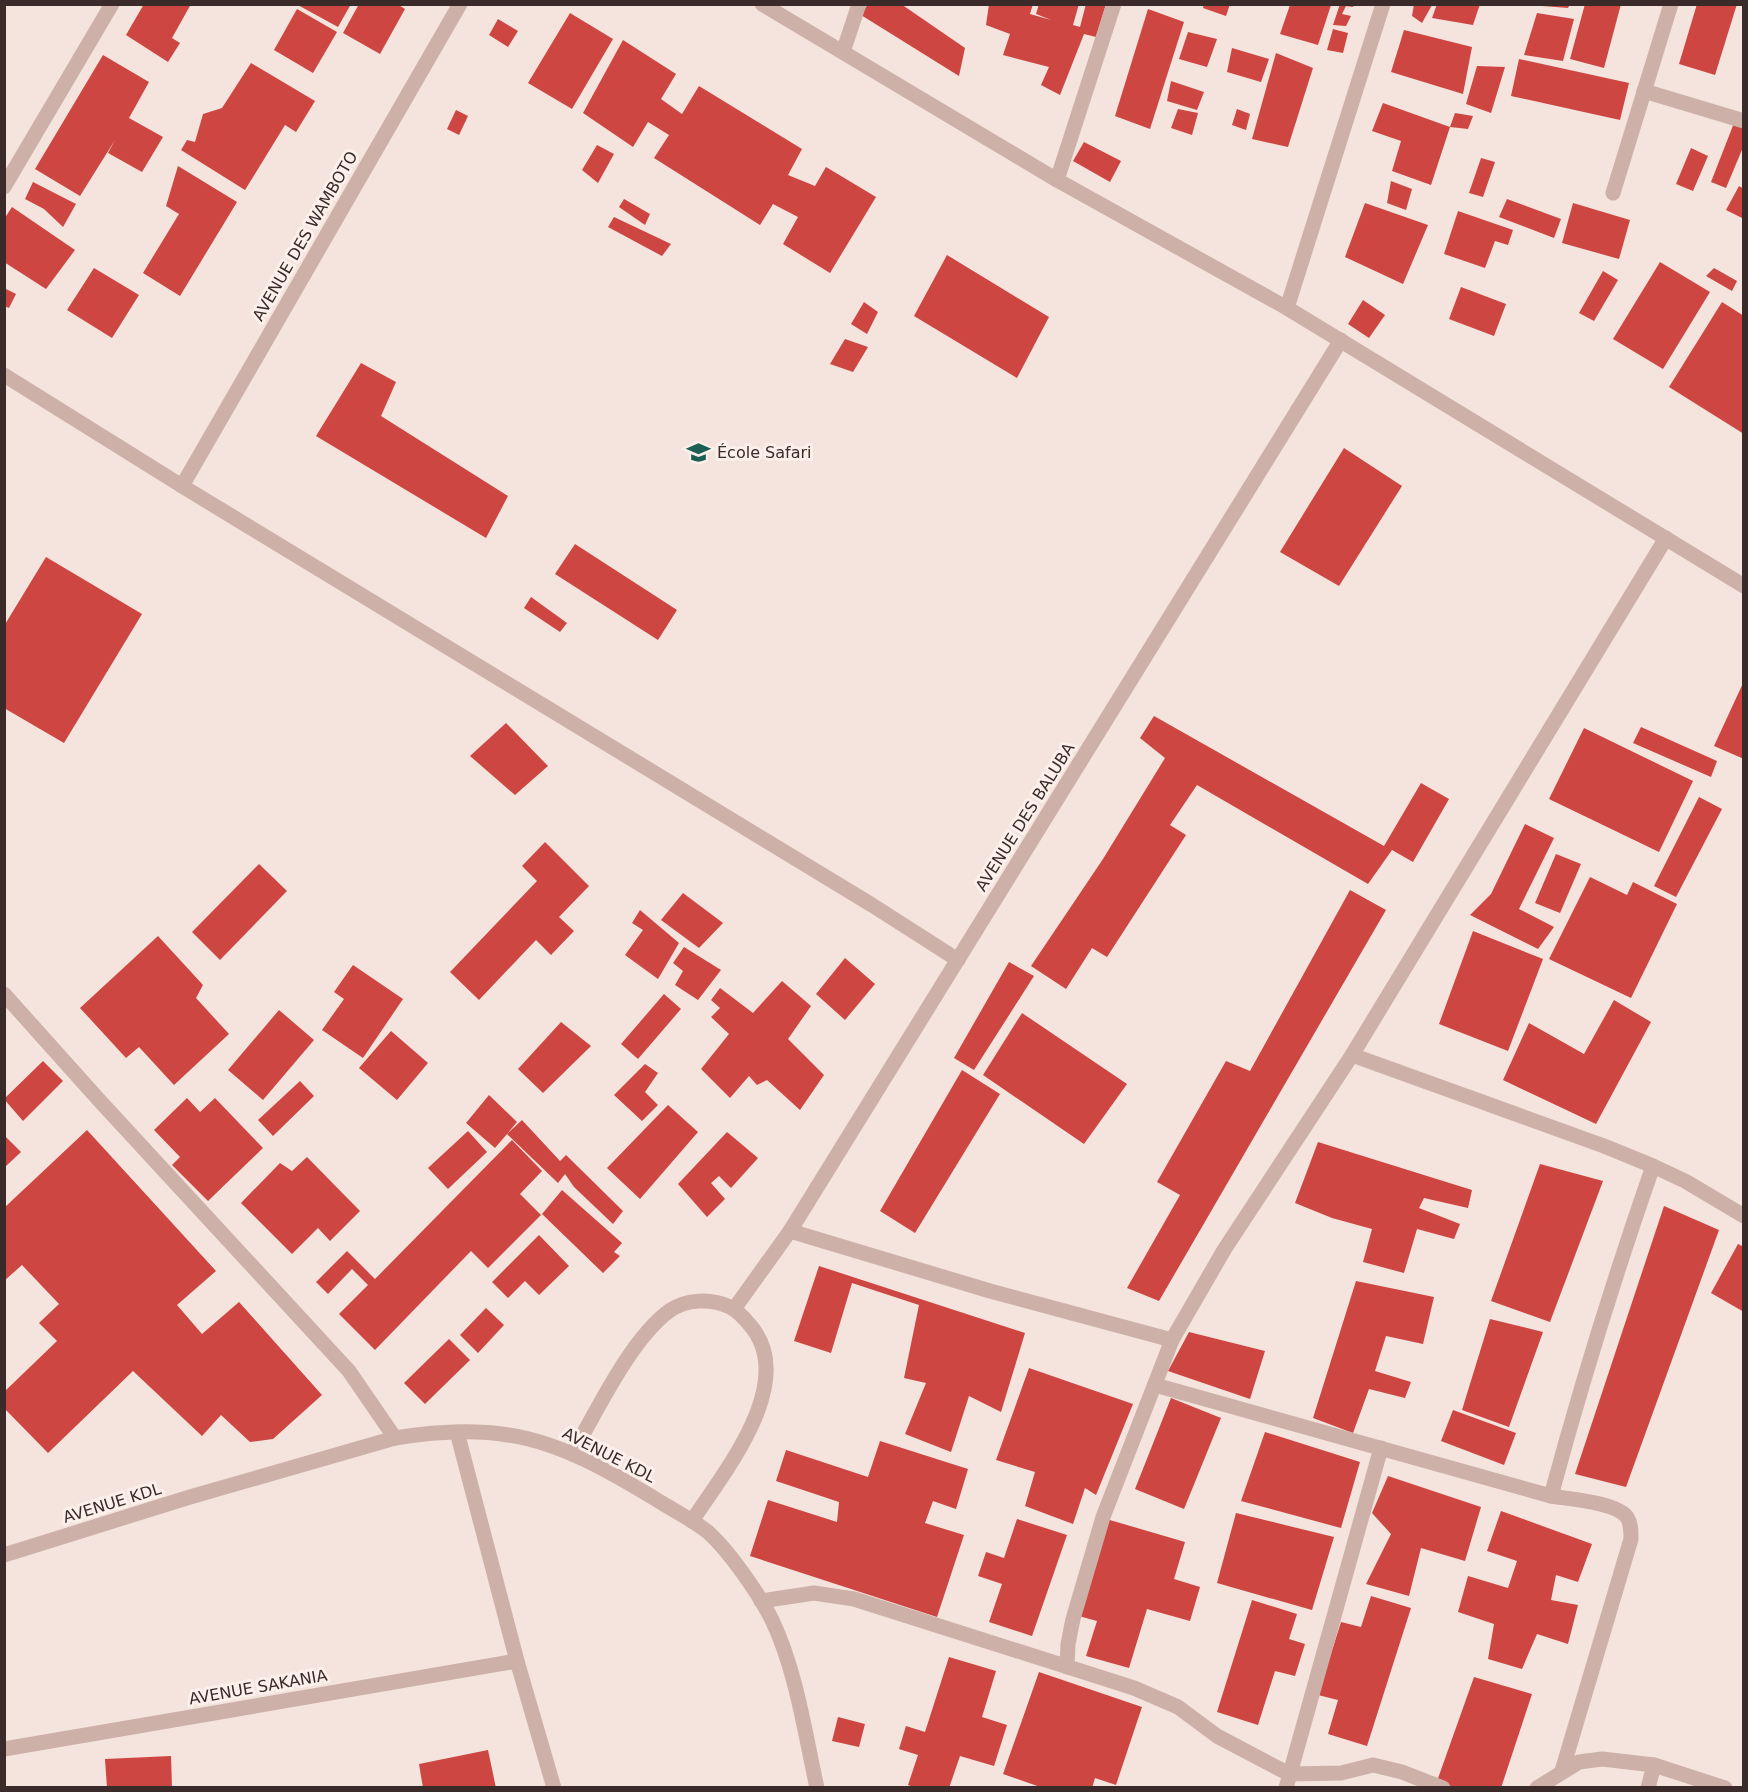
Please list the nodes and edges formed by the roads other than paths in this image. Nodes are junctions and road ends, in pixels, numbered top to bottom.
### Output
1 (112, 4) edge
2 (460, 4) edge
3 (762, 4) edge
4 (859, 4) edge
5 (1114, 4) edge
6 (1383, 4) edge
7 (1671, 4) edge
8 (843, 52) junction
9 (1644, 91) junction
10 (1743, 121) edge
11 (1057, 180) junction
12 (4, 187) edge
13 (1613, 193) dead end
14 (1287, 308) junction
15 (1341, 340) junction
16 (4, 375) edge
17 (182, 486) junction
18 (1666, 538) junction
19 (1743, 586) edge
20 (958, 960) junction
21 (4, 994) edge
22 (1352, 1055) junction
23 (1653, 1166) junction
24 (1743, 1216) edge
25 (790, 1231) junction
26 (734, 1309) junction
27 (1172, 1340) junction
28 (1155, 1385) junction
29 (457, 1432) junction
30 (395, 1438) junction
31 (1380, 1448) junction
32 (572, 1454) junction
33 (1551, 1496) junction
34 (692, 1521) junction
35 (4, 1555) edge
36 (760, 1600) junction
37 (517, 1661) junction
38 (1066, 1667) junction
39 (4, 1749) edge
40 (1654, 1765) junction
41 (1562, 1771) junction
42 (1288, 1781) edge
43 (554, 1788) edge
44 (817, 1788) edge
45 (1443, 1788) edge
46 (1537, 1788) edge
47 (1648, 1788) edge
48 (1725, 1788) edge

1 - 12 street
2 - 17 street, AVENUE DES WAMBOTO
3 - 8 street
4 - 8 street
5 - 11 street
6 - 14 street
7 - 9 street
8 - 11 street
9 - 10 street
9 - 13 street
11 - 14 street
14 - 15 street
15 - 18 street
15 - 20 street, AVENUE DES BALUBA
16 - 17 street
17 - 20 street
18 - 19 street
18 - 22 street
20 - 25 street, AVENUE DES BALUBA
21 - 30 street
22 - 23 street
22 - 27 street
23 - 24 street
23 - 33 street
25 - 26 street, AVENUE DES BALUBA
25 - 27 street
26 - 32 street
26 - 34 street
27 - 28 street
28 - 31 street
28 - 38 street
29 - 30 street, AVENUE KDL
29 - 32 street, AVENUE KDL
29 - 37 street
30 - 35 street, AVENUE KDL
31 - 33 street
31 - 42 street
32 - 34 street, AVENUE KDL
33 - 41 street
34 - 36 street, AVENUE KDL
36 - 38 street
36 - 44 street, AVENUE KDL
37 - 39 street, AVENUE SAKANIA
37 - 43 street
38 - 42 street
40 - 41 street
40 - 47 street
40 - 48 street
41 - 46 street
42 - 45 street

